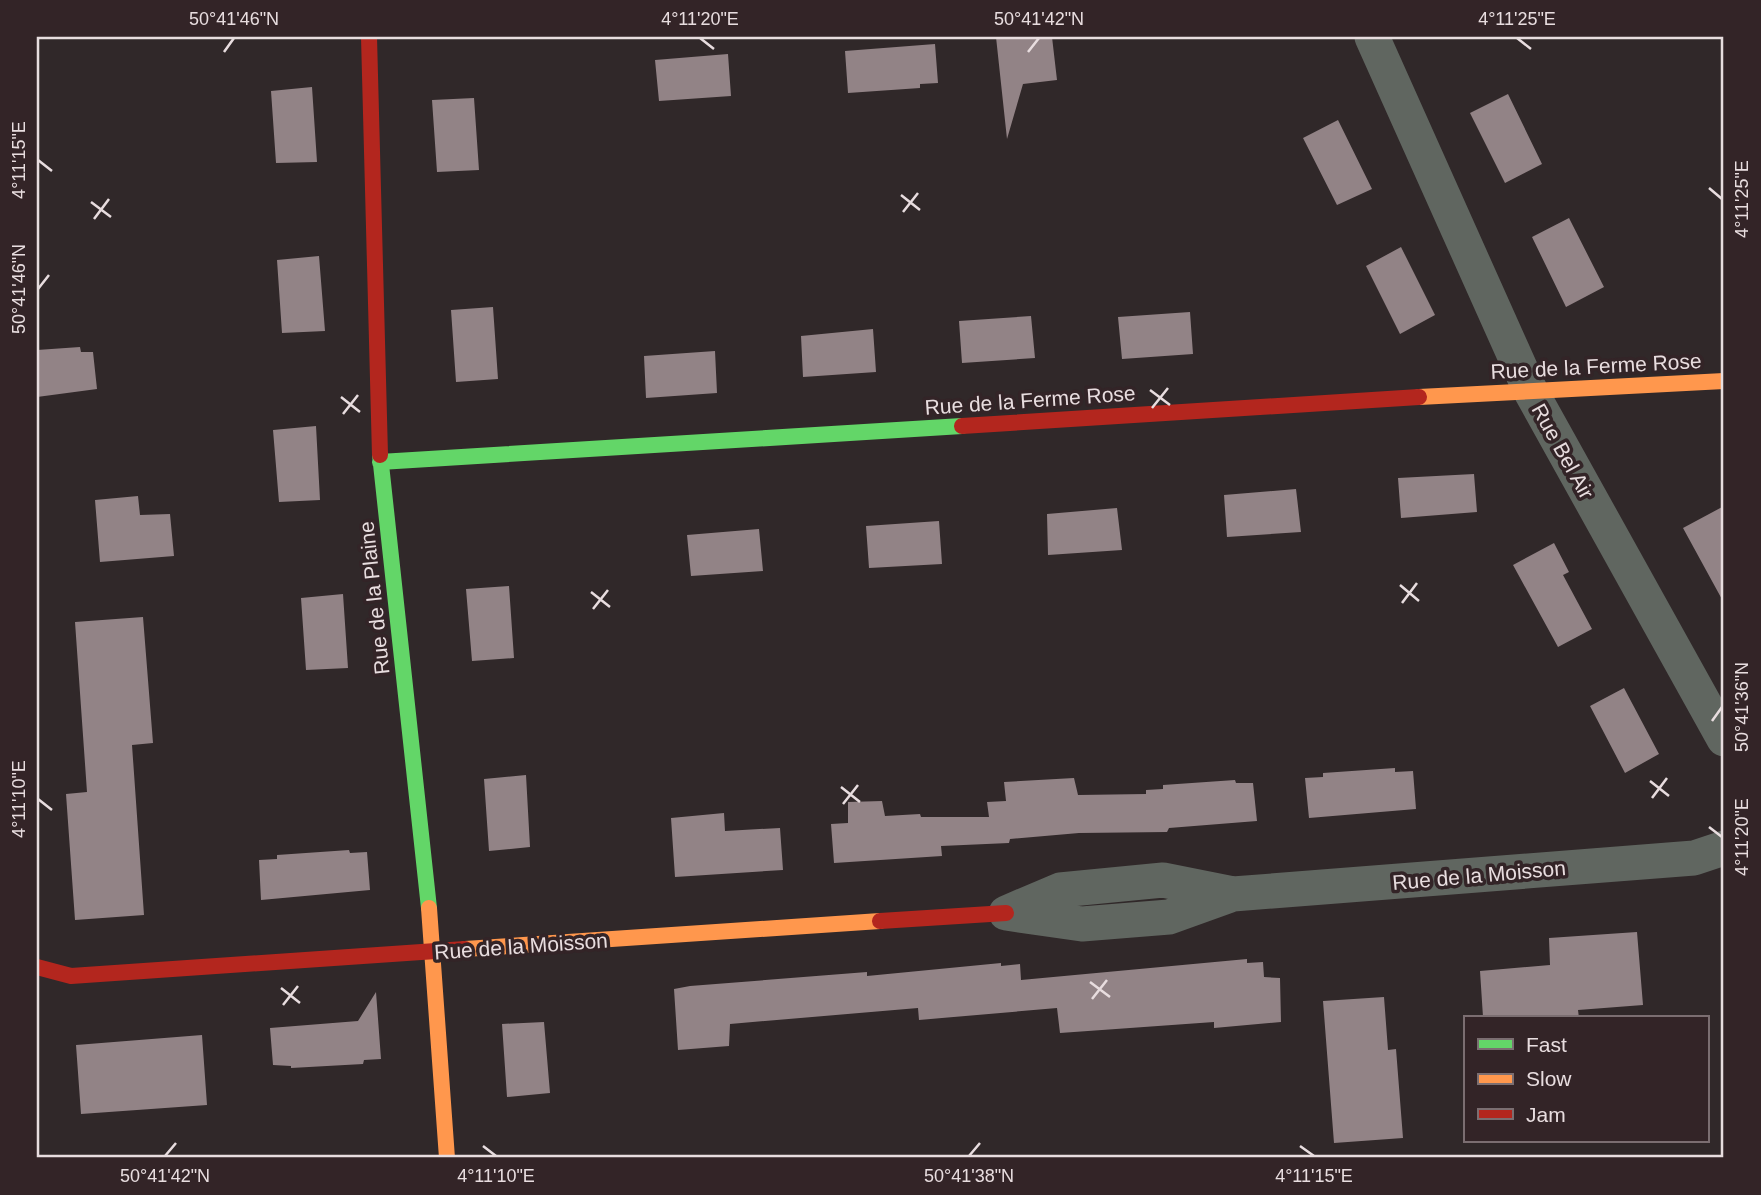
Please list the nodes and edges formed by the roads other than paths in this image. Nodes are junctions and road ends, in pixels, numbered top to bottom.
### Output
1 (369, 37) edge
2 (1373, 37) edge
3 (1724, 380) edge
4 (1530, 390) junction
5 (380, 462) junction
6 (1724, 739) edge
7 (1724, 848) edge
8 (1006, 913) joint
9 (434, 952) junction
10 (37, 967) edge
11 (447, 1156) edge

1 - 5 street, Rue de la Plaine
2 - 4 street, Rue Bel Air
3 - 4 street, Rue de la Ferme Rose
4 - 5 street, Rue de la Ferme Rose
4 - 6 street, Rue Bel Air
5 - 9 street, Rue de la Plaine
7 - 8 street, Rue de la Moisson
8 - 9 street, Rue de la Moisson
9 - 10 street, Rue de la Moisson
9 - 11 street, Rue de la Plaine

